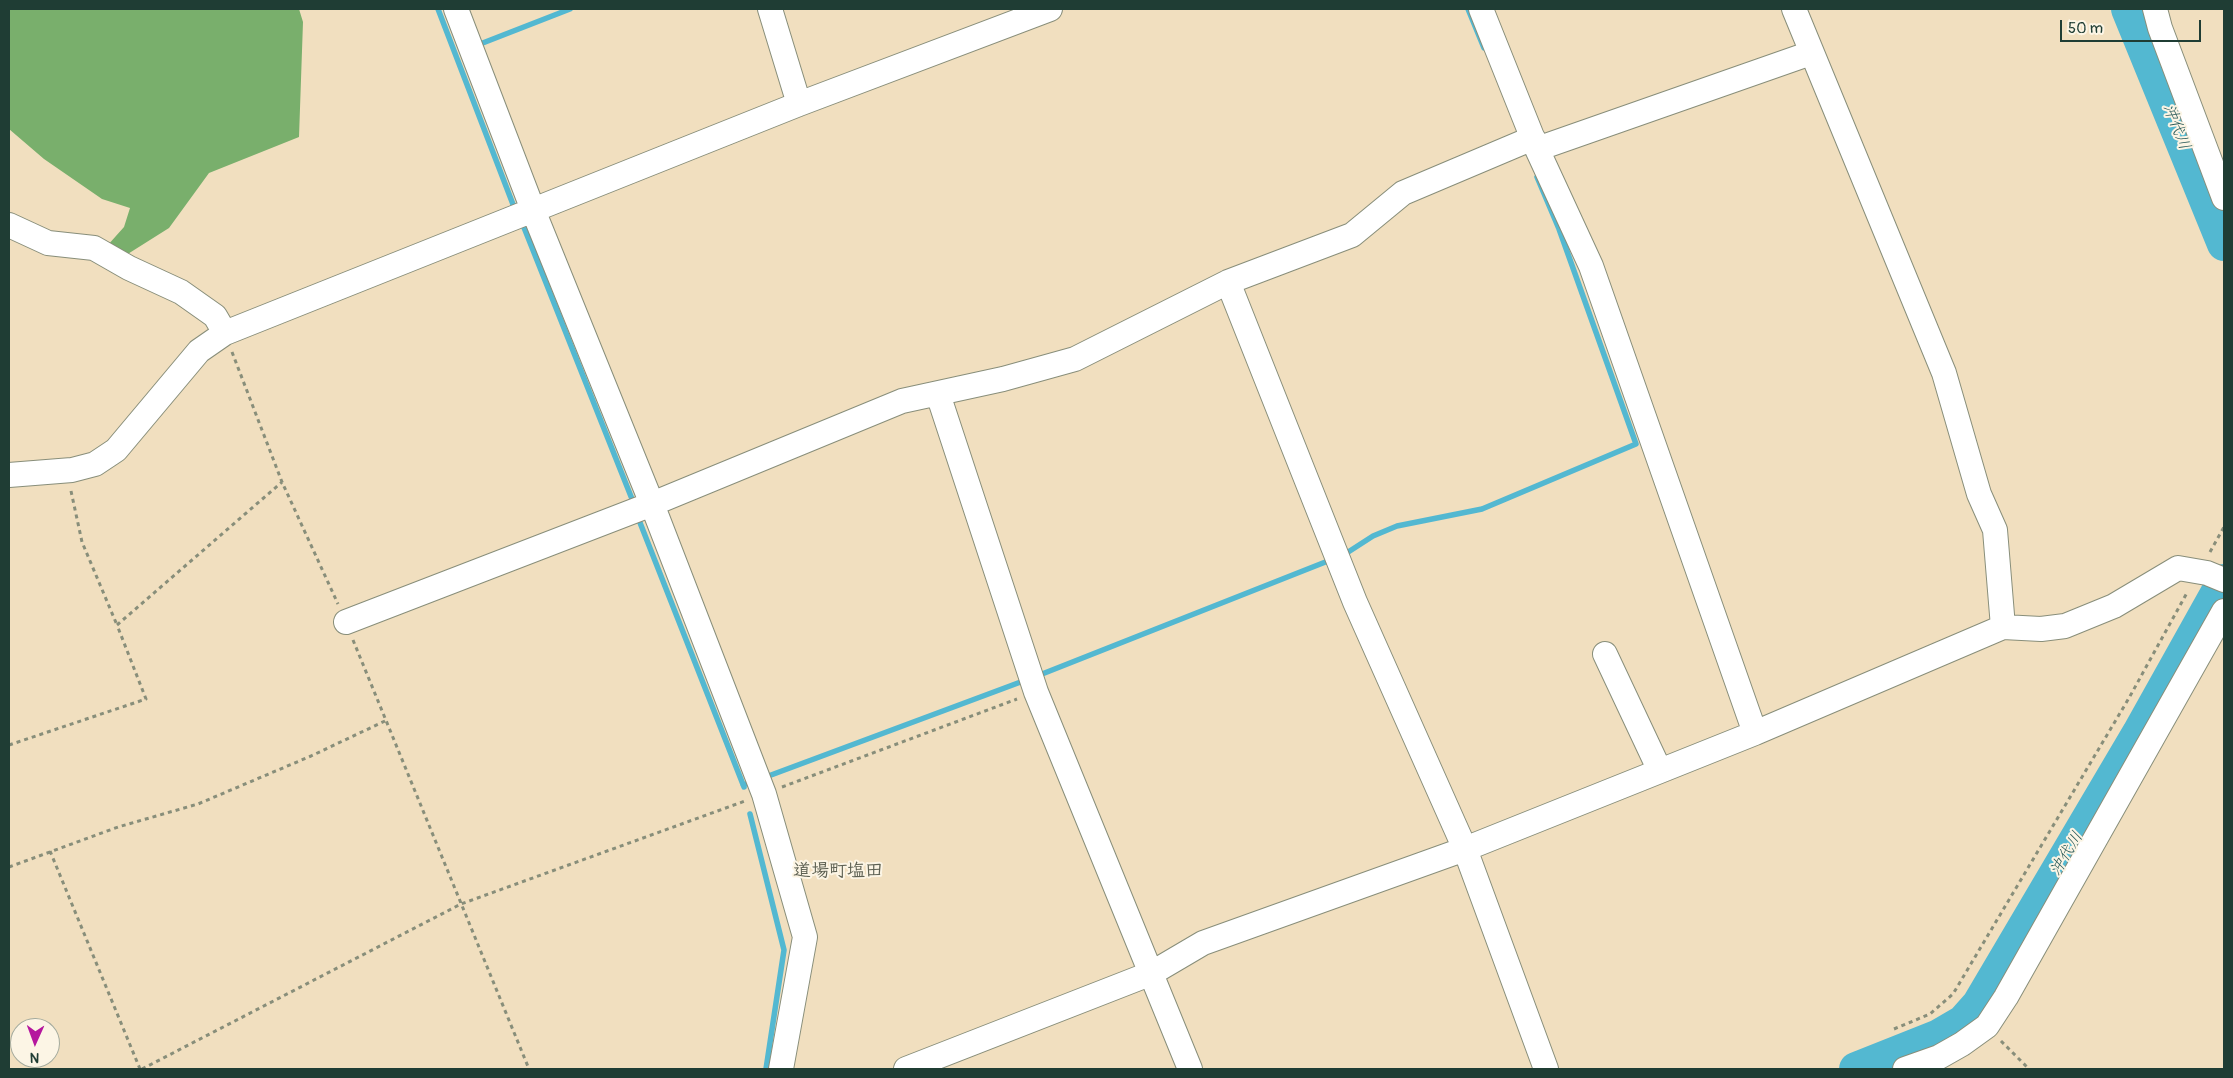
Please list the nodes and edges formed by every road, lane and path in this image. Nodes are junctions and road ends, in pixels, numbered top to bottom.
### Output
1 (456, 9) edge
2 (770, 9) edge
3 (1050, 9) edge
4 (1481, 9) edge
5 (1794, 9) edge
6 (2154, 9) edge
7 (1811, 54) junction
8 (799, 104) junction
9 (1535, 144) junction
10 (2224, 198) edge
11 (533, 210) junction
12 (9, 225) edge
13 (1228, 282) junction
14 (225, 333) junction
15 (938, 394) junction
16 (67, 470) junction
17 (9, 475) edge
18 (282, 482) junction
19 (652, 504) junction
20 (2224, 527) edge
21 (2210, 575) edge
22 (2224, 611) edge
23 (346, 622) junction
24 (117, 625) junction
25 (2003, 627) junction
26 (1604, 654) dead end
27 (1036, 692) junction
28 (385, 721) junction
29 (1755, 733) junction
30 (9, 744) edge
31 (1660, 771) junction
32 (764, 794) junction
33 (1465, 849) junction
34 (50, 851) junction
35 (9, 867) edge
36 (461, 904) junction
37 (1152, 972) junction
38 (1987, 1026) junction
39 (1894, 1029) dead end
40 (141, 1069) edge
41 (529, 1069) edge
42 (781, 1069) edge
43 (906, 1069) edge
44 (1190, 1069) edge
45 (1546, 1069) edge
46 (1905, 1069) edge
47 (2029, 1069) edge

1 - 11 street
2 - 8 street
3 - 8 street
4 - 9 street
5 - 7 street
6 - 10 street
7 - 9 street
7 - 25 street
8 - 11 street
9 - 13 street
9 - 29 street
11 - 14 street
11 - 19 street
12 - 14 street
13 - 15 street
13 - 33 street
14 - 16 street
14 - 18 path
15 - 19 street
15 - 27 street
16 - 17 street
16 - 24 path
18 - 23 path
18 - 24 path
19 - 23 street
19 - 32 street
20 - 21 path
21 - 25 street
21 - 39 path
22 - 38 street
23 - 28 path
24 - 30 path
25 - 29 street
26 - 31 street
27 - 32 path
27 - 37 street
28 - 34 path
28 - 36 path
29 - 31 street
31 - 33 street
32 - 36 path
32 - 42 street
33 - 37 street
33 - 45 street
34 - 35 path
34 - 40 path
36 - 40 path
36 - 41 path
37 - 43 street
37 - 44 street
38 - 46 street
38 - 47 path

